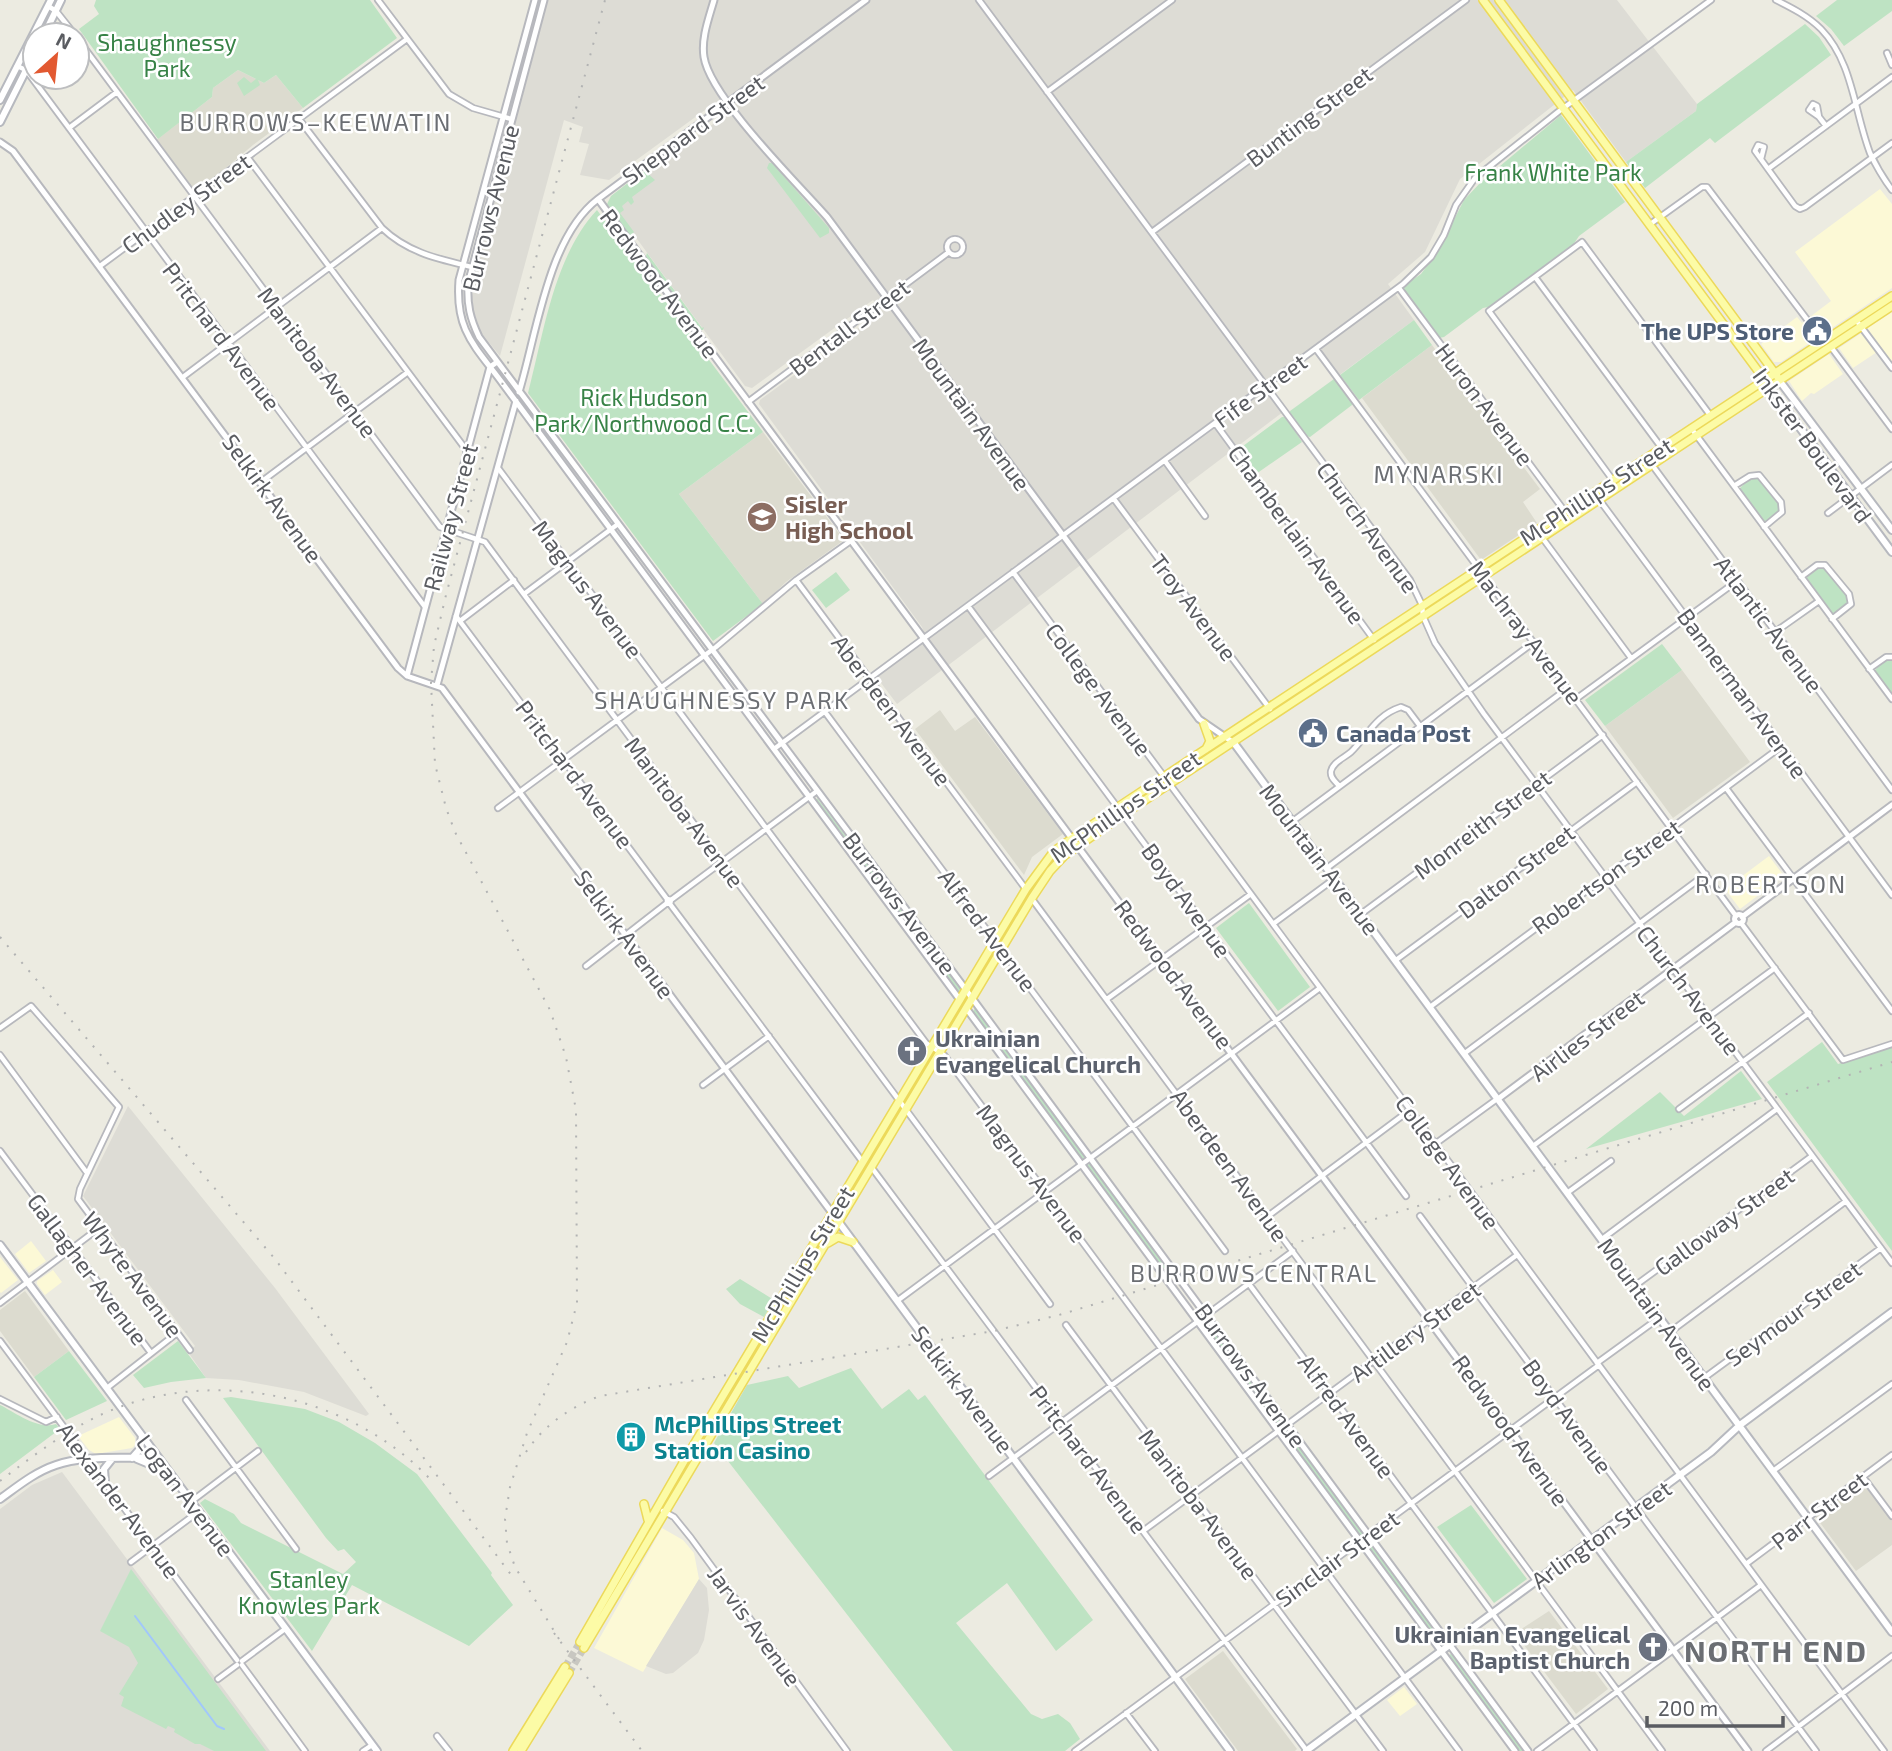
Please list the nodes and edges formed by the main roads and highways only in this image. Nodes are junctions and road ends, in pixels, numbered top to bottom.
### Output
1 (61, 0) edge
2 (1483, 0) edge
3 (1499, 0) edge
4 (50, 3) edge
5 (51, 21) edge
6 (21, 81) edge
7 (0, 100) edge
8 (0, 122) edge
9 (1892, 296) edge
10 (1892, 306) edge
11 (1774, 372) junction
12 (1779, 380) junction
13 (1767, 382) junction
14 (1649, 461) junction
15 (1892, 530) edge
16 (1892, 552) edge
17 (1481, 572) junction
18 (1204, 724) road end
19 (1234, 743) junction
20 (1205, 750) junction
21 (832, 1213) junction
22 (838, 1223) junction
23 (853, 1242) junction
24 (0, 1245) edge
25 (824, 1245) junction
26 (797, 1271) junction
27 (807, 1276) junction
28 (1892, 1312) edge
29 (721, 1400) junction
30 (728, 1407) junction
31 (1740, 1425) junction
32 (142, 1436) junction
33 (154, 1453) junction
34 (687, 1457) junction
35 (114, 1458) junction
36 (132, 1458) junction
37 (695, 1461) junction
38 (168, 1472) junction
39 (105, 1482) road end
40 (0, 1499) edge
41 (644, 1504) dead end
42 (661, 1509) junction
43 (649, 1523) junction
44 (1892, 1632) edge
45 (375, 1749) edge
46 (513, 1751) edge
47 (522, 1751) edge
48 (1230, 1751) edge
49 (1306, 1751) edge

1 - 5 main road
2 - 13 main road, Inkster Boulevard
3 - 11 main road, Inkster Boulevard
4 - 7 main road
6 - 8 main road
9 - 11 main road, McPhillips Street
10 - 12 main road, McPhillips Street
11 - 12 main road, Inkster Boulevard
11 - 13 main road, McPhillips Street
12 - 13 main road, McPhillips Street
12 - 15 main road, Inkster Boulevard
13 - 14 main road, McPhillips Street
13 - 14 main road, McPhillips Street
13 - 16 main road, Inkster Boulevard
14 - 17 main road, McPhillips Street
14 - 17 main road, McPhillips Street
17 - 19 main road, McPhillips Street
17 - 20 main road, McPhillips Street
18 - 20 main road
19 - 22 main road, McPhillips Street
19 - 31 main road, Mountain Avenue
20 - 21 main road, McPhillips Street
21 - 22 main road, Selkirk Avenue
21 - 26 main road, McPhillips Street
22 - 23 main road, Selkirk Avenue
22 - 25 main road, McPhillips Street
23 - 25 main road
23 - 48 main road, Selkirk Avenue
24 - 32 main road, Logan Avenue
25 - 27 main road, McPhillips Street
26 - 27 main road
26 - 29 main road, McPhillips Street
27 - 30 main road, McPhillips Street
28 - 31 main road, Arlington Street
29 - 30 main road
29 - 34 main road, McPhillips Street
30 - 37 main road, McPhillips Street
31 - 44 main road, Mountain Avenue
31 - 49 main road, Arlington Street
32 - 33 main road, Logan Avenue
32 - 36 main road
33 - 36 main road
33 - 38 main road, Logan Avenue
34 - 37 main road
34 - 42 main road, McPhillips Street
35 - 36 main road
35 - 39 main road
35 - 40 main road
36 - 38 main road
37 - 42 main road, McPhillips Street
38 - 45 main road, Logan Avenue
41 - 43 main road
42 - 43 main road, McPhillips Street
42 - 43 main road, McPhillips Street
46 - 47 main road

